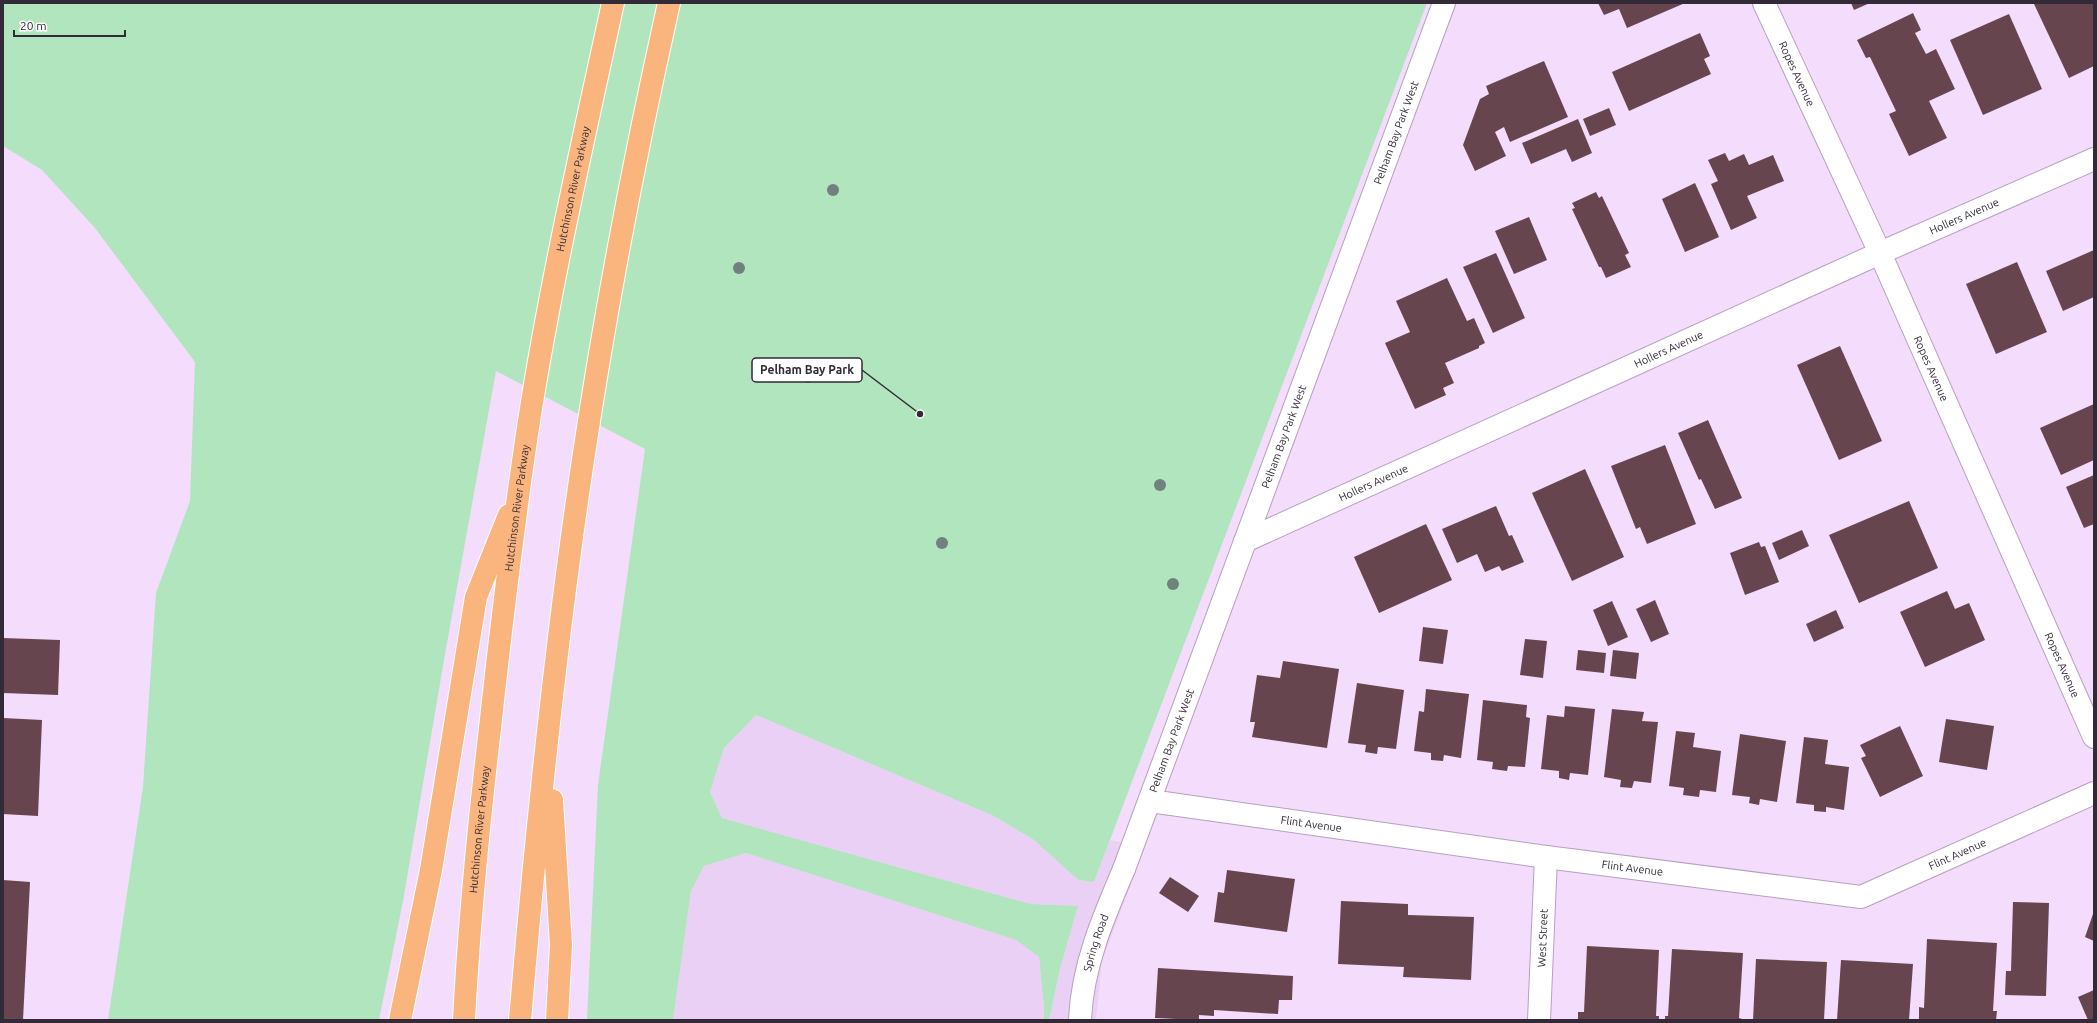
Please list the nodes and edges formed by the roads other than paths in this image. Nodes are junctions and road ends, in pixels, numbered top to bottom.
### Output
1 (613, 3) edge
2 (669, 3) edge
3 (1444, 3) edge
4 (1764, 3) edge
5 (2094, 159) edge
6 (1880, 253) junction
7 (521, 484) junction
8 (1245, 541) junction
9 (548, 736) junction
10 (2094, 737) edge
11 (2094, 792) edge
12 (1150, 801) junction
13 (1546, 856) junction
14 (1124, 870) joint
15 (400, 1020) edge
16 (464, 1020) edge
17 (520, 1020) edge
18 (557, 1020) edge
19 (1080, 1020) edge
20 (1540, 1020) edge

1 - 7 highway, Hutchinson River Parkway
2 - 9 highway
3 - 8 street, Pelham Bay Park West
4 - 6 street, Ropes Avenue
5 - 6 street, Hollers Avenue
6 - 8 street, Hollers Avenue
6 - 10 street, Ropes Avenue
7 - 15 highway
7 - 16 highway, Hutchinson River Parkway
8 - 12 street, Pelham Bay Park West
9 - 17 highway
9 - 18 highway
11 - 13 street, Flint Avenue
12 - 13 street, Flint Avenue
12 - 14 street, Pelham Bay Park West
13 - 20 street, West Street
14 - 19 street, Spring Road

